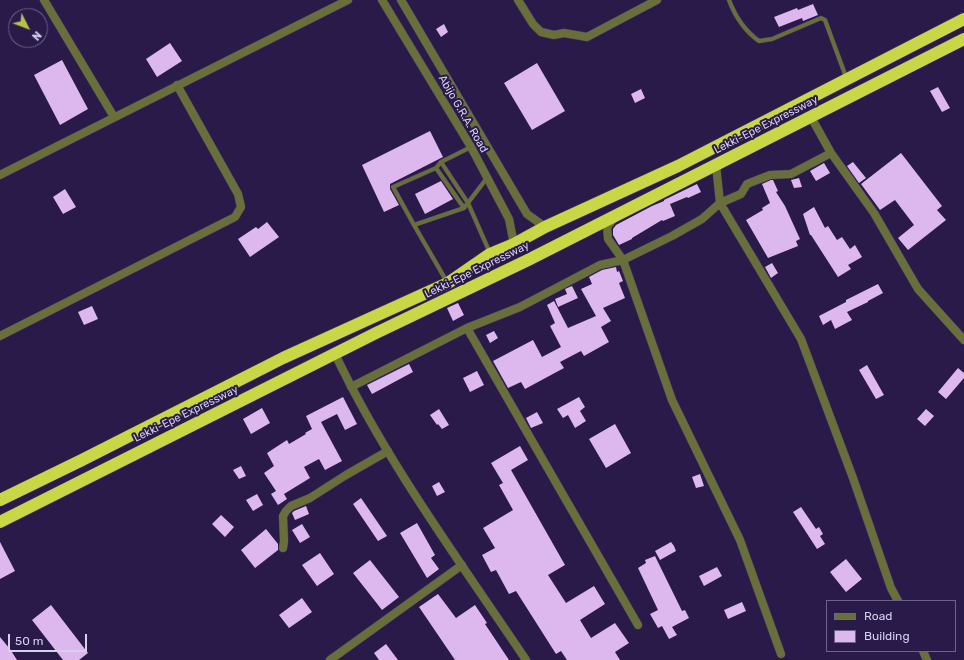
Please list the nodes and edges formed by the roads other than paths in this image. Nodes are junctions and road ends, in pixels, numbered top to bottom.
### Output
1 (44, 0) edge
2 (348, 0) edge
3 (382, 0) edge
4 (401, 0) edge
5 (518, 0) edge
6 (657, 0) edge
7 (729, 0) edge
8 (964, 19) edge
9 (964, 40) edge
10 (847, 79) junction
11 (177, 85) junction
12 (114, 116) junction
13 (811, 117) junction
14 (471, 147) junction
15 (831, 153) junction
16 (441, 162) junction
17 (716, 165) junction
18 (436, 168) junction
19 (0, 175) edge
20 (487, 178) junction
21 (468, 203) junction
22 (720, 203) junction
23 (464, 208) junction
24 (615, 216) junction
25 (414, 225) junction
26 (545, 227) junction
27 (514, 244) junction
28 (490, 254) junction
29 (623, 260) junction
30 (448, 283) junction
31 (467, 328) junction
32 (0, 336) edge
33 (964, 340) edge
34 (335, 354) junction
35 (351, 387) junction
36 (388, 451) junction
37 (82, 460) junction
38 (90, 476) junction
39 (0, 500) edge
40 (0, 522) edge
41 (283, 548) dead end
42 (462, 565) junction
43 (897, 600) edge
44 (638, 625) dead end
45 (780, 654) dead end
46 (330, 660) edge
47 (526, 660) edge

1 - 12 street
2 - 11 street
3 - 14 street, Abijo G.R.A. Road
4 - 26 street, Abijo G.R.A. Road
5 - 6 street
7 - 10 lane
8 - 10 highway, Lekki-Epe Expressway
9 - 13 highway, Lekki-Epe Expressway
10 - 26 highway, Lekki-Epe Expressway
11 - 12 street
11 - 32 street
12 - 19 street
13 - 15 street
13 - 17 highway, Lekki-Epe Expressway
14 - 16 lane
14 - 20 street, Abijo G.R.A. Road
15 - 22 street
15 - 33 street
16 - 18 lane
16 - 21 lane
17 - 22 street
17 - 24 highway, Lekki-Epe Expressway
18 - 23 lane
18 - 25 lane
20 - 21 lane
20 - 27 street, Abijo G.R.A. Road
21 - 23 lane
21 - 28 lane
22 - 29 street
22 - 43 street
23 - 25 lane
24 - 29 street
24 - 34 highway, Lekki-Epe Expressway
25 - 30 lane
26 - 27 highway, Lekki-Epe Expressway
27 - 28 highway, Lekki-Epe Expressway
28 - 30 highway, Lekki-Epe Expressway
29 - 31 street
29 - 45 street
30 - 37 highway, Lekki-Epe Expressway
31 - 35 street
31 - 44 street
34 - 35 street
34 - 38 highway, Lekki-Epe Expressway
35 - 36 street
36 - 41 street
36 - 42 street
37 - 38 highway
37 - 39 highway, Lekki-Epe Expressway
38 - 40 highway, Lekki-Epe Expressway
42 - 46 street
42 - 47 street

